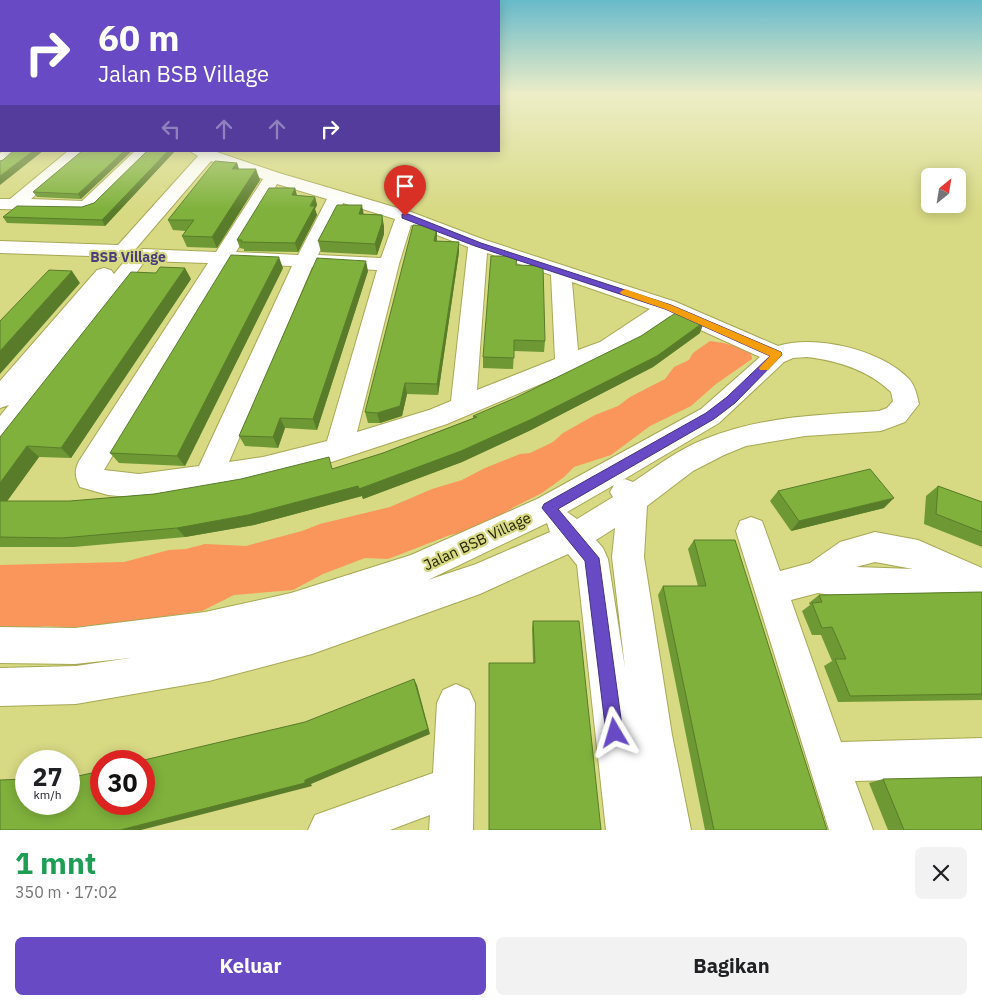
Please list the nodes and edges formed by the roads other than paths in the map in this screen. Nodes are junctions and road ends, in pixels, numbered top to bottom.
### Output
1 (12, 152) edge
2 (77, 152) edge
3 (143, 152) edge
4 (208, 155) edge
5 (0, 161) edge
6 (273, 177) junction
7 (337, 196) junction
8 (7, 204) edge
9 (405, 216) junction
10 (478, 244) junction
11 (0, 247) edge
12 (127, 256) junction
13 (0, 257) edge
14 (221, 259) junction
15 (305, 261) junction
16 (389, 264) junction
17 (561, 270) junction
18 (668, 307) junction
19 (777, 355) junction
20 (567, 363) junction
21 (0, 398) edge
22 (463, 407) junction
23 (0, 435) edge
24 (339, 448) junction
25 (609, 474) junction
26 (209, 476) junction
27 (632, 500) junction
28 (548, 508) junction
29 (750, 531) dead end
30 (582, 548) junction
31 (628, 557) junction
32 (974, 581) edge
33 (771, 589) junction
34 (0, 645) edge
35 (0, 687) edge
36 (456, 702) dead end
37 (982, 758) edge
38 (828, 762) junction
39 (452, 787) junction
40 (330, 830) edge
41 (451, 830) edge
42 (628, 830) edge
43 (670, 830) edge
44 (851, 830) edge

1 - 5 street
2 - 8 street
3 - 8 street
4 - 6 street
4 - 12 street
6 - 7 street
6 - 14 street
7 - 9 street
7 - 15 street
9 - 10 street
9 - 16 street
10 - 17 street
10 - 22 street
11 - 12 street
12 - 13 street
12 - 14 street
12 - 21 street
12 - 23 street
14 - 15 street
14 - 26 street
15 - 16 street
15 - 26 street
16 - 24 street
17 - 18 street
17 - 20 street
18 - 19 street
18 - 20 street
19 - 25 street, Jalan BSB Village
19 - 27 street
20 - 22 street
22 - 24 street
24 - 26 street
25 - 27 street
25 - 28 street, Jalan BSB Village
27 - 30 street
27 - 31 street
28 - 30 street
28 - 34 street, Jalan BSB Village
29 - 33 street
30 - 31 street
30 - 35 street
30 - 42 street
31 - 43 street
32 - 33 street
33 - 38 street
36 - 39 street
37 - 38 street
38 - 44 street
39 - 40 street
39 - 41 street

